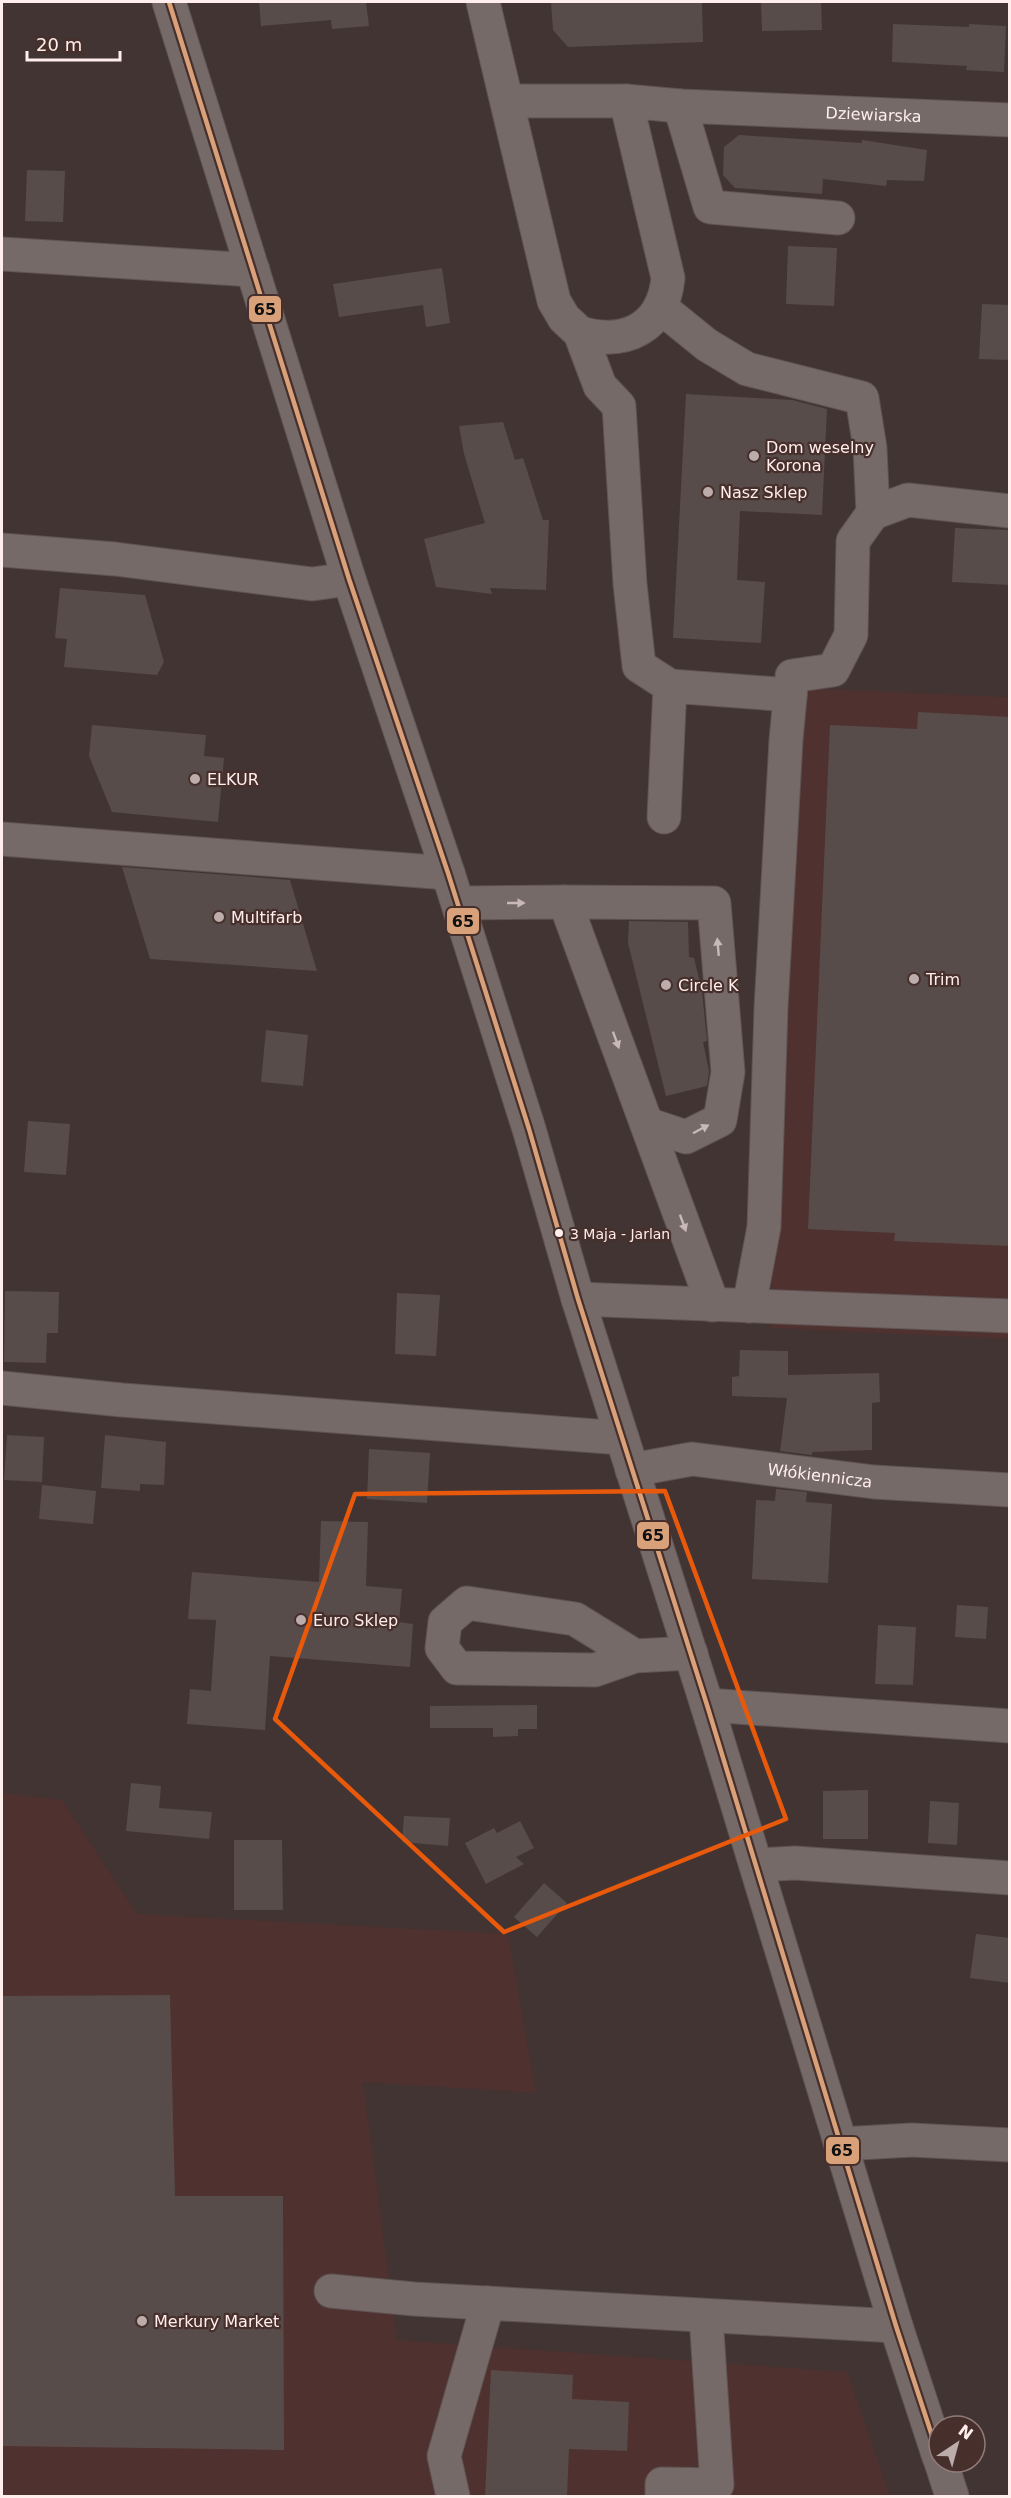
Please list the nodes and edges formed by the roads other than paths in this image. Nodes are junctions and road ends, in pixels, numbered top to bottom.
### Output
1 (169, 2) edge
2 (483, 2) edge
3 (508, 100) junction
4 (626, 101) junction
5 (680, 106) junction
6 (1010, 120) edge
7 (838, 218) dead end
8 (2, 254) edge
9 (253, 270) junction
10 (660, 307) junction
11 (580, 333) junction
12 (1010, 511) edge
13 (873, 513) junction
14 (2, 550) edge
15 (348, 579) junction
16 (670, 686) junction
17 (790, 695) junction
18 (664, 817) dead end
19 (2, 838) edge
20 (453, 888) junction
21 (565, 902) junction
22 (646, 1124) junction
23 (578, 1299) junction
24 (713, 1305) junction
25 (749, 1306) junction
26 (1010, 1316) edge
27 (2, 1388) edge
28 (622, 1438) junction
29 (632, 1470) junction
30 (1010, 1490) edge
31 (691, 1653) junction
32 (635, 1656) junction
33 (707, 1705) junction
34 (1010, 1726) edge
35 (757, 1865) junction
36 (1010, 1878) edge
37 (841, 2144) junction
38 (1010, 2145) edge
39 (331, 2291) dead end
40 (488, 2303) junction
41 (706, 2316) junction
42 (896, 2326) junction
43 (927, 2420) edge
44 (944, 2474) edge
45 (453, 2496) edge
46 (662, 2496) edge
47 (952, 2496) edge

1 - 9 street
2 - 3 street
3 - 4 street, Dziewiarska
3 - 11 street
4 - 5 street, Dziewiarska
4 - 10 street
5 - 6 street, Dziewiarska
5 - 7 street
8 - 9 street
9 - 15 street
10 - 11 street
10 - 13 street
11 - 16 street
12 - 13 street
13 - 17 street
14 - 15 street
15 - 20 street
16 - 17 street
16 - 18 street
17 - 25 street
19 - 20 street
20 -> 21 street
20 - 23 street
21 -> 22 street
22 -> 21 street
22 -> 24 street
23 - 24 street
23 - 28 street
24 - 25 street
25 - 26 street
27 - 28 street
28 - 29 street
29 - 30 street, Włókiennicza
29 - 31 street
31 - 32 street
31 - 33 street
32 - 32 street
33 - 34 street
33 - 35 street
35 - 36 street
35 - 37 street
37 - 38 street
37 - 42 street
39 - 40 street
40 - 41 street
40 - 45 street
41 - 42 street
41 - 46 street
42 - 43 street
44 - 47 street

